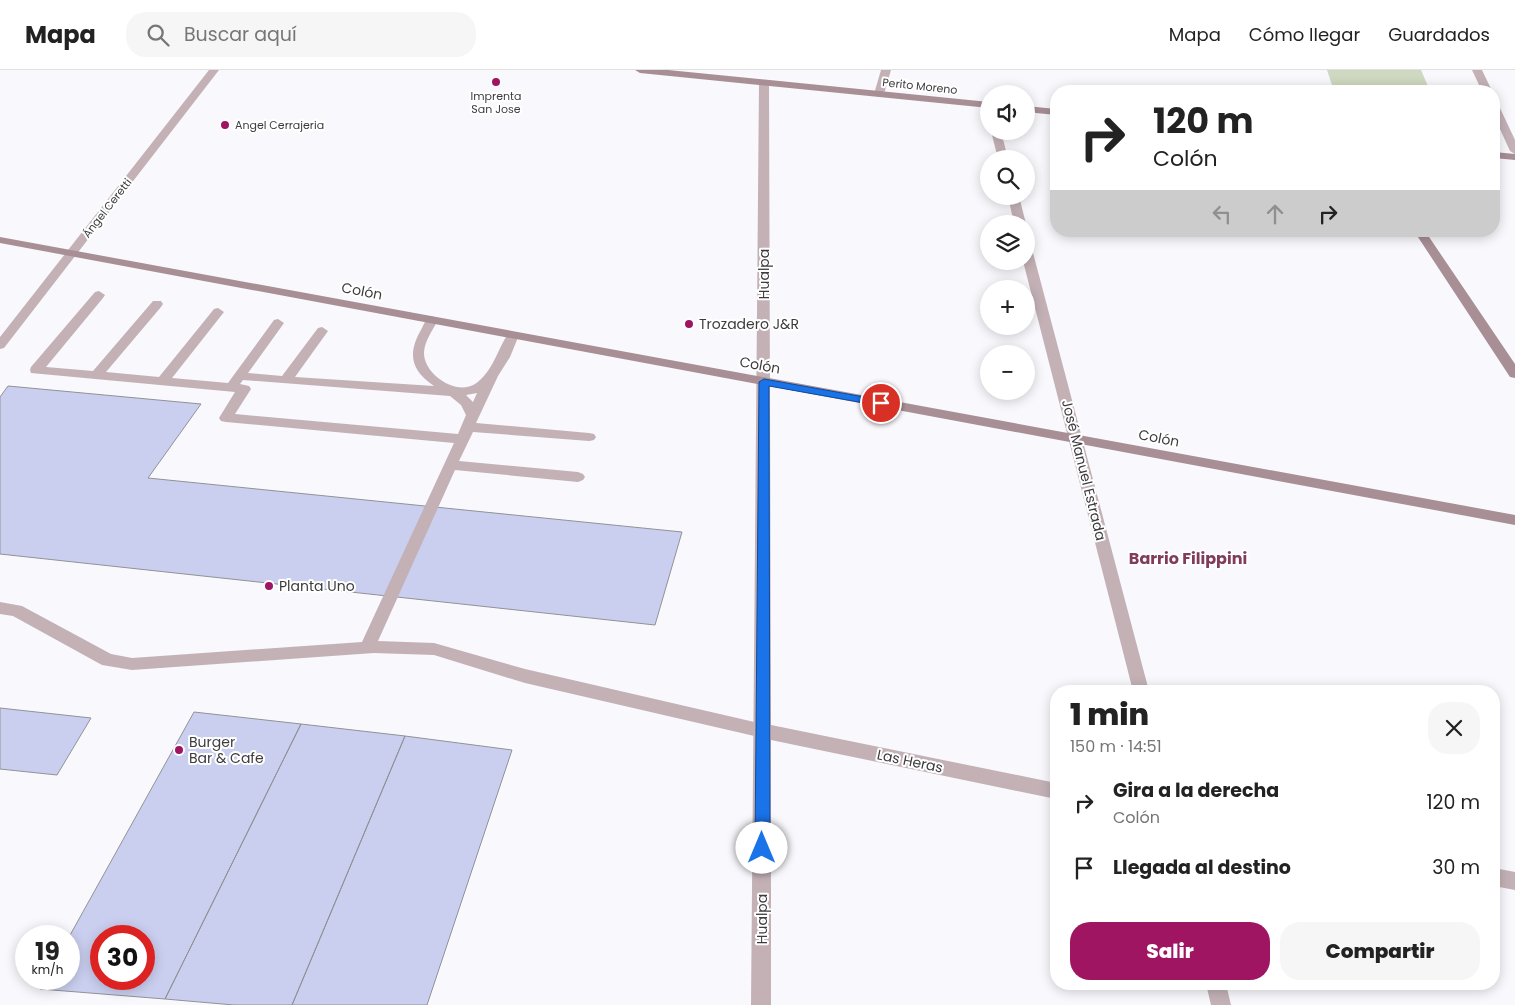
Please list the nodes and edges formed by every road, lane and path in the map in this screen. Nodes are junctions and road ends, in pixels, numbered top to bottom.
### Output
1 (214, 70) edge
2 (640, 70) edge
3 (886, 70) edge
4 (1477, 70) edge
5 (764, 83) junction
6 (1484, 85) edge
7 (879, 94) junction
8 (980, 104) edge
9 (1035, 110) edge
10 (1050, 111) edge
11 (1500, 119) edge
12 (1515, 151) edge
13 (1500, 156) edge
14 (1515, 157) edge
15 (1423, 237) edge
16 (0, 240) edge
17 (72, 253) junction
18 (1032, 270) edge
19 (99, 295) dead end
20 (157, 304) dead end
21 (218, 312) dead end
22 (432, 320) junction
23 (278, 323) dead end
24 (322, 331) dead end
25 (513, 335) junction
26 (0, 345) edge
27 (492, 374) junction
28 (1515, 374) edge
29 (97, 376) junction
30 (239, 376) junction
31 (286, 380) junction
32 (162, 382) junction
33 (764, 382) junction
34 (230, 388) junction
35 (454, 392) junction
36 (468, 427) junction
37 (590, 437) dead end
38 (1076, 439) junction
39 (450, 465) junction
40 (578, 477) dead end
41 (1515, 520) edge
42 (0, 608) edge
43 (367, 648) junction
44 (1139, 685) edge
45 (763, 731) junction
46 (1050, 790) edge
47 (1500, 877) edge
48 (1515, 881) edge
49 (1218, 990) edge
50 (761, 1005) edge
51 (1222, 1005) edge

1 - 17 street, Ángel Ceretti
2 - 5 street, Perito Moreno
3 - 7 street
4 - 6 street
5 - 7 street, Perito Moreno
5 - 33 street, Hualpa
7 - 8 street, Perito Moreno
9 - 10 street
11 - 12 street
13 - 14 street
15 - 28 street
16 - 17 street, Colón
17 - 22 street, Colón
17 - 26 street, Ángel Ceretti
18 - 38 street, José Manuel Estrada
19 - 29 street
20 - 29 street
21 - 32 street
22 - 25 street, Colón
22 - 35 street
23 - 30 street
24 - 31 street
25 - 27 street
25 - 33 street, Colón
27 - 35 street
27 - 36 street
29 - 32 street
30 - 31 street
30 - 34 street
31 - 35 street
32 - 34 street
33 - 38 street, Colón
33 - 45 street, Hualpa
34 - 36 street
35 - 36 street
36 - 37 street
36 - 39 street
38 - 41 street, Colón
38 - 44 street, José Manuel Estrada
39 - 40 street
39 - 43 street
42 - 43 street, Las Heras
43 - 45 street, Las Heras
45 - 46 street, Las Heras
45 - 50 street, Hualpa
47 - 48 street
49 - 51 street

